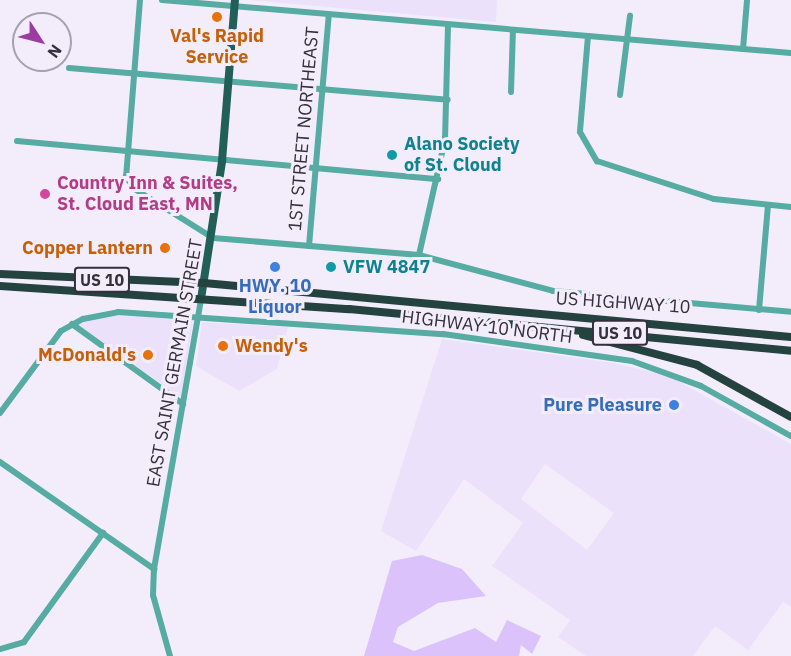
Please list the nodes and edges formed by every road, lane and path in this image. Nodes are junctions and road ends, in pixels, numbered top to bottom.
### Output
1 (140, 0) edge
2 (162, 0) edge
3 (747, 0) edge
4 (235, 3) edge
5 (329, 15) junction
6 (630, 16) dead end
7 (448, 25) junction
8 (513, 30) junction
9 (588, 36) junction
10 (627, 39) junction
11 (743, 49) junction
12 (791, 53) edge
13 (72, 68) edge
14 (134, 76) junction
15 (228, 83) junction
16 (322, 92) junction
17 (511, 92) dead end
18 (621, 95) dead end
19 (448, 100) junction
20 (17, 141) dead end
21 (127, 153) junction
22 (222, 161) junction
23 (315, 169) junction
24 (438, 179) junction
25 (768, 206) junction
26 (791, 207) edge
27 (213, 238) junction
28 (309, 246) junction
29 (420, 255) junction
30 (0, 274) edge
31 (204, 283) junction
32 (0, 286) edge
33 (201, 299) junction
34 (759, 310) junction
35 (791, 312) edge
36 (198, 318) junction
37 (72, 324) junction
38 (505, 324) junction
39 (716, 327) junction
40 (791, 331) edge
41 (791, 337) edge
42 (791, 351) edge
43 (183, 404) junction
44 (0, 413) edge
45 (791, 417) edge
46 (791, 436) edge
47 (0, 462) edge
48 (103, 533) junction
49 (154, 569) junction
50 (0, 649) edge
51 (170, 656) edge

1 - 14 street
2 - 4 street
3 - 11 street
4 - 5 street
4 - 15 main road, EAST SAINT GERMAIN STREET
5 - 7 street
5 - 16 street, 1ST STREET NORTHEAST
6 - 10 street
7 - 8 street
7 - 19 street
8 - 9 street
8 - 17 street
9 - 10 street
9 - 25 street
10 - 11 street
10 - 18 street
11 - 12 street
13 - 14 street
14 - 15 street
14 - 21 street
15 - 16 street
15 - 22 main road, EAST SAINT GERMAIN STREET
16 - 19 street
16 - 23 street, 1ST STREET NORTHEAST
19 - 24 street
20 - 21 street
21 - 22 street
21 - 27 street
22 - 23 street
22 - 27 main road, EAST SAINT GERMAIN STREET
23 - 24 street
23 - 28 street, 1ST STREET NORTHEAST
24 - 29 street
25 - 26 street
25 - 34 street
27 - 28 street
27 - 31 main road, EAST SAINT GERMAIN STREET
28 - 29 street
29 - 34 street
30 - 31 highway, US 10
31 - 33 main road, EAST SAINT GERMAIN STREET
31 - 39 highway, US HIGHWAY 10 / US 10
32 - 33 highway, US 10
33 - 36 street, EAST SAINT GERMAIN STREET
33 - 38 highway, US 10
34 - 35 street
36 - 37 street, HIGHWAY 10 NORTH
36 - 43 street, EAST SAINT GERMAIN STREET
36 - 46 street, HIGHWAY 10 NORTH
37 - 43 street
37 - 44 street
38 - 42 highway, US 10
38 - 45 highway
39 - 40 highway
39 - 41 highway, US HIGHWAY 10 / US 10
43 - 49 street, EAST SAINT GERMAIN STREET
47 - 48 street
48 - 49 street
48 - 50 street
49 - 51 street, EAST SAINT GERMAIN STREET

